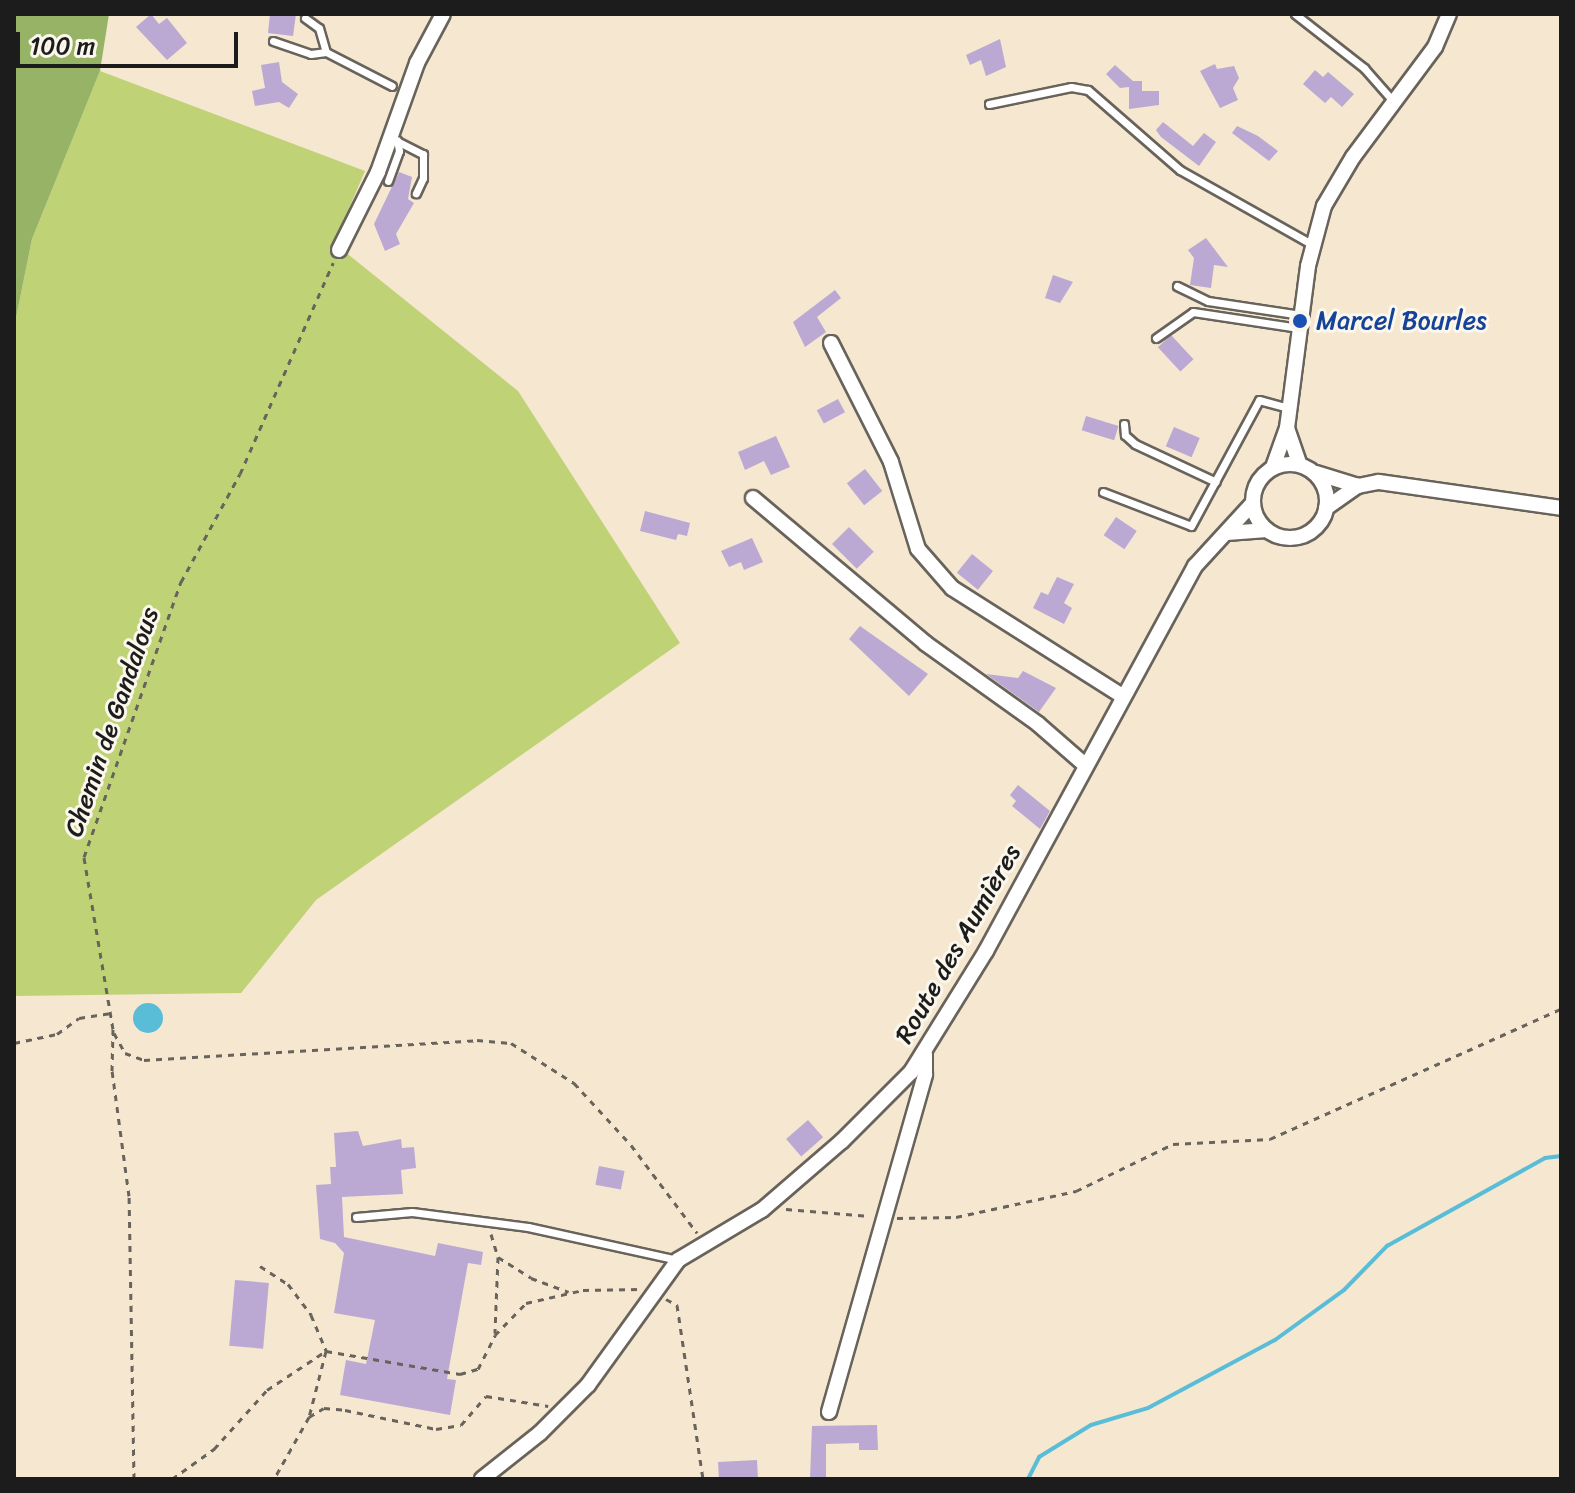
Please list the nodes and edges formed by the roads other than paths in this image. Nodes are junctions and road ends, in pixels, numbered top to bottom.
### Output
1 (443, 14) edge
2 (1295, 14) edge
3 (1449, 14) edge
4 (305, 18) dead end
5 (273, 41) dead end
6 (326, 52) junction
7 (392, 86) dead end
8 (1394, 103) junction
9 (989, 104) dead end
10 (394, 139) junction
11 (388, 181) dead end
12 (416, 193) dead end
13 (1313, 245) junction
14 (339, 250) road end
15 (1177, 286) dead end
16 (1300, 322) junction
17 (1156, 338) dead end
18 (831, 343) dead end
19 (1289, 408) junction
20 (1124, 424) dead end
21 (1287, 428) junction
22 (1273, 467) junction
23 (1307, 468) junction
24 (1216, 482) junction
25 (1358, 486) junction
26 (1103, 492) dead end
27 (753, 498) dead end
28 (1252, 504) junction
29 (1326, 508) junction
30 (1561, 508) edge
31 (1267, 530) junction
32 (1227, 533) junction
33 (1122, 696) junction
34 (1085, 765) junction
35 (925, 1053) junction
36 (356, 1217) dead end
37 (678, 1260) junction
38 (829, 1412) dead end
39 (482, 1479) edge

1 - 10 street
2 - 8 lane
3 - 8 street
4 - 6 lane
5 - 6 lane
6 - 7 lane
8 - 13 street
9 - 13 lane
10 - 11 lane
10 - 12 lane
10 - 14 street
13 - 16 street
15 - 16 lane
16 - 17 lane
16 - 19 street
18 - 33 street
19 - 21 street
19 - 24 lane
20 - 24 lane
21 - 22 street
21 - 23 street
22 - 23 street
22 - 28 street
23 - 25 street
23 - 29 street
24 - 26 lane
25 - 29 street
25 - 30 street
27 - 34 street
28 - 31 street
28 - 32 street, Route des Aumières
29 - 31 street
31 - 32 street
32 - 33 street, Route des Aumières
33 - 34 street, Route des Aumières
34 - 35 street, Route des Aumières
35 - 37 street, Route des Aumières
35 - 38 street
36 - 37 lane
37 - 39 street, Route des Aumières

